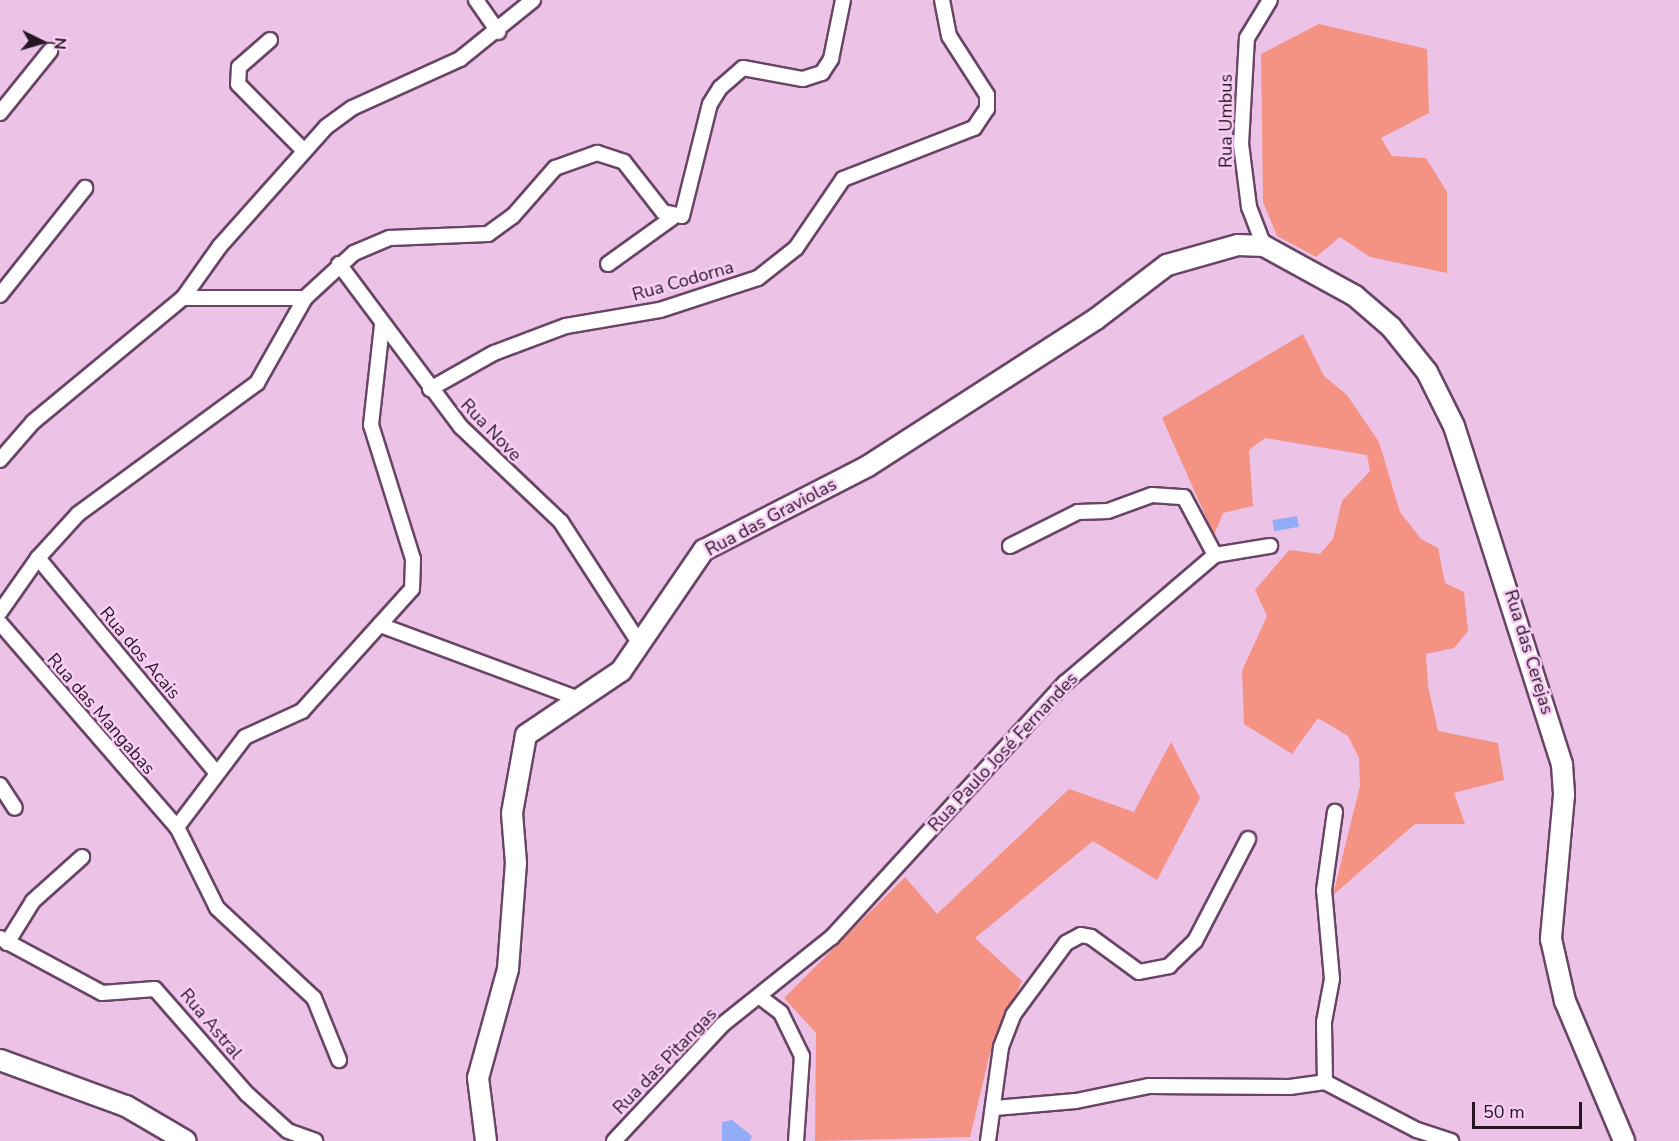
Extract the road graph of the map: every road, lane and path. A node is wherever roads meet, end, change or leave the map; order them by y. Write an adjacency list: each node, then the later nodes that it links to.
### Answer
1 (476, 0): 6 (street)
2 (533, 0): 6 (street)
3 (843, 0): 12 (street)
4 (942, 0): 20 (street, Rua Codorna)
5 (1270, 0): 13 (street, Rua Umbus)
6 (498, 32): 10 (street)
7 (270, 40): 10 (street)
8 (50, 51): 9 (street)
9 (0, 113)
10 (304, 151): 17 (street)
11 (85, 188): 16 (street)
12 (672, 218): 14 (street); 15 (street)
13 (1264, 246): 29 (main road, Rua das Graviolas); 51 (main road, Rua das Cerejas)
14 (339, 264): 18 (street); 19 (street, Rua Nove)
15 (608, 264)
16 (0, 295)
17 (183, 298): 18 (street); 21 (street)
18 (305, 298): 25 (street)
19 (382, 325): 20 (street, Rua Nove); 28 (street)
20 (430, 389): 29 (street, Rua Nove)
21 (0, 460)
22 (1010, 546): 24 (street)
23 (1270, 546): 24 (street)
24 (1215, 555): 39 (street, Rua Paulo José Fernandes)
25 (38, 558): 26 (street); 31 (street, Rua dos Acais)
26 (0, 612)
27 (0, 623): 35 (street, Rua das Mangabas)
28 (380, 626): 30 (street); 31 (street)
29 (640, 644): 30 (main road, Rua das Graviolas)
30 (576, 698): 46 (main road, Rua das Graviolas)
31 (215, 771): 35 (street)
32 (0, 785): 33 (street)
33 (15, 808)
34 (1335, 812): 42 (street)
35 (177, 827): 41 (street, Rua das Mangabas)
36 (1248, 839): 43 (street)
37 (82, 857): 38 (street)
38 (4, 941): 45 (street, Rua Astral)
39 (760, 997): 47 (street, Rua das Pitangas); 48 (street)
40 (0, 1060): 44 (main road)
41 (339, 1060)
42 (1325, 1082): 43 (street); 50 (street)
43 (995, 1108): 49 (street)
44 (186, 1141)
45 (315, 1141)
46 (486, 1141)
47 (614, 1141)
48 (796, 1141)
49 (988, 1141)
50 (1451, 1141)
51 (1624, 1141)

